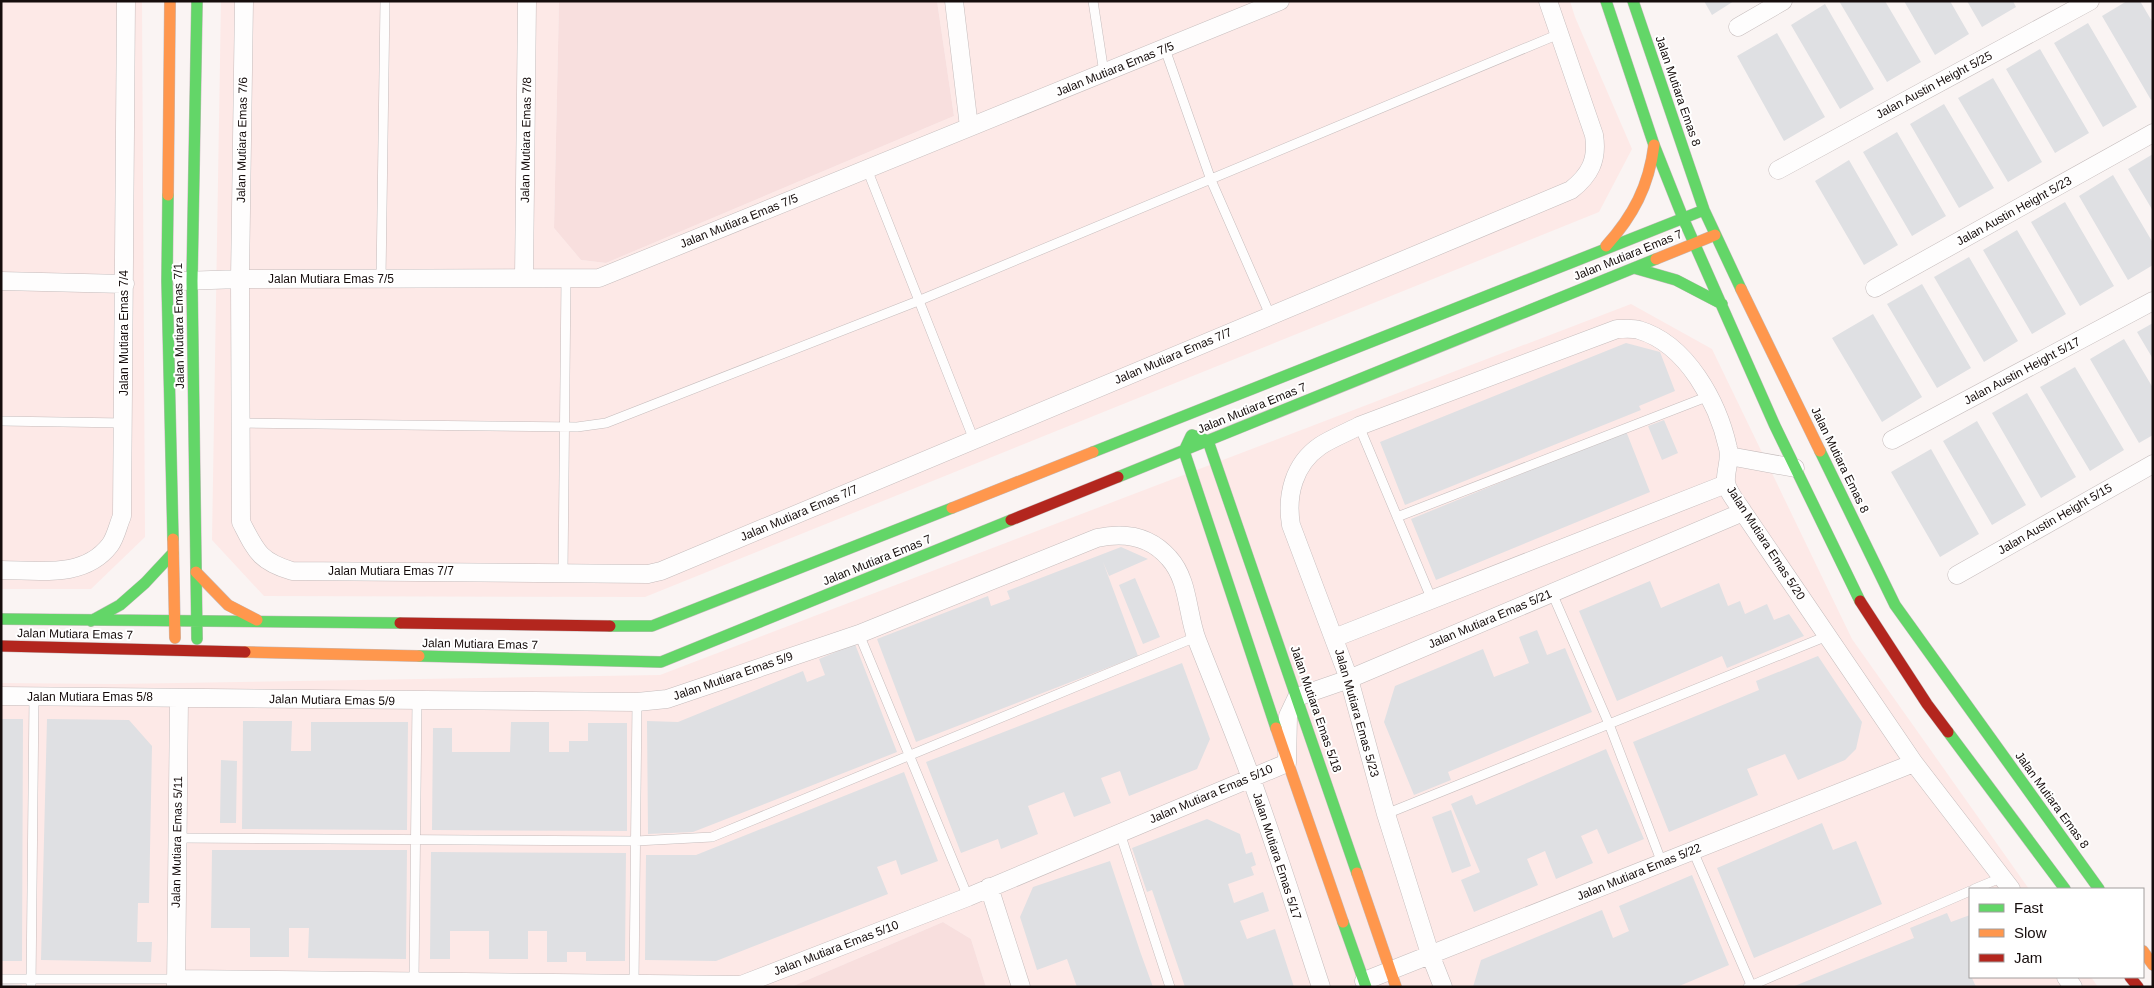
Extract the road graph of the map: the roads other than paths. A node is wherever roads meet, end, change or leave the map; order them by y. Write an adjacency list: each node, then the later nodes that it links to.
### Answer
1 (126, 1): 39 (street, Jalan Mutiara Emas 7/4)
2 (170, 1): 37 (street, Jalan Mutiara Emas 7/1)
3 (197, 1): 38 (street, Jalan Mutiara Emas 7/1)
4 (244, 1): 35 (street, Jalan Mutiara Emas 7/6)
5 (385, 1): 32 (lane)
6 (528, 1): 33 (street, Jalan Mutiara Emas 7/8)
7 (954, 1): 20 (street)
8 (1093, 1): 19 (lane)
9 (1280, 1): 15 (street, Jalan Mutiara Emas 7/5)
10 (1548, 1): 17 (street)
11 (1606, 1): 22 (street)
12 (1633, 1): 26 (street, Jalan Mutiara Emas 8)
13 (1783, 1): 16 (street)
14 (2090, 1): 24 (street, Jalan Austin Height 5/25)
15 (1245, 8): 18 (street, Jalan Mutiara Emas 7/5)
16 (1738, 27)
17 (1559, 34): 25 (lane); 44 (street, Jalan Mutiara Emas 7/7)
18 (1165, 49): 19 (street, Jalan Mutiara Emas 7/5); 25 (lane)
19 (1104, 73): 20 (street, Jalan Mutiara Emas 7/5)
20 (969, 127): 23 (street, Jalan Mutiara Emas 7/5)
21 (2153, 133): 40 (street, Jalan Austin Height 5/23)
22 (1654, 145): 27 (street); 30 (street)
23 (867, 169): 34 (street, Jalan Mutiara Emas 7/5); 41 (lane)
24 (1778, 170)
25 (1211, 180): 41 (lane); 44 (lane)
26 (1704, 210): 27 (street, Jalan Mutiara Emas 7); 28 (street, Jalan Mutiara Emas 8)
27 (1683, 218): 29 (street); 30 (street, Jalan Mutiara Emas 7)
28 (1715, 235): 29 (street, Jalan Mutiara Emas 7); 108 (street, Jalan Mutiara Emas 8)
29 (1695, 243): 31 (street, Jalan Mutiara Emas 7); 43 (street)
30 (1604, 248): 46 (street, Jalan Mutiara Emas 7)
31 (1634, 268): 43 (street); 55 (street, Jalan Mutiara Emas 7)
32 (381, 278): 33 (street, Jalan Mutiara Emas 7/5); 35 (street, Jalan Mutiara Emas 7/5)
33 (524, 278): 34 (street, Jalan Mutiara Emas 7/5)
34 (566, 278): 51 (lane)
35 (240, 279): 38 (street, Jalan Mutiara Emas 7/5); 49 (street, Jalan Mutiara Emas 7/7)
36 (1, 281): 39 (street)
37 (167, 281): 38 (street, Jalan Mutiara Emas 7/5); 65 (street, Jalan Mutiara Emas 7/1)
38 (192, 281): 67 (street, Jalan Mutiara Emas 7/1)
39 (125, 284): 48 (street, Jalan Mutiara Emas 7/4)
40 (1875, 288)
41 (918, 301): 51 (lane); 54 (lane)
42 (2153, 301): 56 (street, Jalan Austin Height 5/17)
43 (1722, 304): 61 (street)
44 (1270, 315): 54 (street, Jalan Mutiara Emas 7/7)
45 (1710, 396): 50 (street, Jalan Mutiara Emas 5/20); 59 (street, Jalan Mutiara Emas 5/20); 64 (lane)
46 (1220, 402): 52 (street, Jalan Mutiara Emas 7); 53 (street)
47 (1, 421): 48 (lane)
48 (124, 423): 66 (street, Jalan Mutiara Emas 7/4)
49 (240, 423): 51 (lane); 68 (street, Jalan Mutiara Emas 7/7)
50 (1359, 426): 57 (street, Jalan Mutiara Emas 5/20); 64 (lane)
51 (564, 427): 68 (lane)
52 (1156, 427): 53 (street); 77 (street, Jalan Mutiara Emas 7)
53 (1192, 435): 55 (street); 58 (street)
54 (974, 440): 68 (street, Jalan Mutiara Emas 7/7)
55 (1208, 440): 58 (street, Jalan Mutiara Emas 7); 88 (street, Jalan Mutiara Emas 5/18)
56 (1892, 440)
57 (1318, 447): 81 (street, Jalan Mutiara Emas 5/23)
58 (1184, 451): 84 (street, Jalan Mutiara Emas 7); 94 (street)
59 (1729, 456): 61 (street); 62 (street, Jalan Mutiara Emas 5/20)
60 (2153, 464): 69 (street, Jalan Austin Height 5/15)
61 (1795, 468): 107 (street)
62 (1726, 484): 63 (street, Jalan Mutiara Emas 5/20); 72 (street)
63 (1743, 512): 71 (street, Jalan Mutiara Emas 5/21); 79 (street, Jalan Mutiara Emas 5/20)
64 (1397, 517): 72 (lane)
65 (173, 553): 74 (street); 75 (street, Jalan Mutiara Emas 7/1)
66 (1, 570)
67 (196, 572): 76 (street, Jalan Mutiara Emas 7/1); 77 (street)
68 (562, 573)
69 (1957, 575)
70 (1183, 584): 78 (street, Jalan Mutiara Emas 5/9); 80 (street, Jalan Mutiara Emas 5/17)
71 (1552, 592): 85 (street, Jalan Mutiara Emas 5/21); 92 (lane)
72 (1432, 600): 81 (street)
73 (1, 619): 74 (street, Jalan Mutiara Emas 7)
74 (91, 621): 75 (street, Jalan Mutiara Emas 7)
75 (175, 621): 76 (street, Jalan Mutiara Emas 7); 83 (street, Jalan Mutiara Emas 7/1)
76 (197, 621): 77 (street, Jalan Mutiara Emas 7); 84 (street, Jalan Mutiara Emas 7/1)
77 (261, 622)
78 (859, 634): 91 (street, Jalan Mutiara Emas 5/9); 93 (lane)
79 (1827, 636): 92 (lane); 95 (street, Jalan Mutiara Emas 5/20)
80 (1196, 637): 93 (lane); 96 (street, Jalan Mutiara Emas 5/17)
81 (1334, 638): 85 (street, Jalan Mutiara Emas 5/23)
82 (1, 646): 83 (street, Jalan Mutiara Emas 7)
83 (176, 650): 84 (street, Jalan Mutiara Emas 7)
84 (198, 651)
85 (1349, 679): 88 (street, Jalan Mutiara Emas 5/21); 97 (street, Jalan Mutiara Emas 5/23)
86 (1, 696): 87 (street, Jalan Mutiara Emas 5/8)
87 (34, 696): 89 (street, Jalan Mutiara Emas 5/8); 117 (lane)
88 (1297, 697): 94 (street); 114 (street, Jalan Mutiara Emas 5/18)
89 (179, 698): 90 (street, Jalan Mutiara Emas 5/9); 99 (street, Jalan Mutiara Emas 5/11)
90 (417, 701): 91 (street, Jalan Mutiara Emas 5/9); 100 (lane)
91 (637, 702): 101 (lane)
92 (1608, 724): 97 (lane); 103 (lane)
93 (909, 754): 101 (lane); 110 (lane)
94 (1287, 763): 96 (street, Jalan Mutiara Emas 5/10); 122 (street)
95 (1914, 763): 102 (street, Jalan Mutiara Emas 5/22); 104 (street, Jalan Mutiara Emas 5/20)
96 (1251, 778): 98 (street, Jalan Mutiara Emas 5/10); 128 (street, Jalan Mutiara Emas 5/17)
97 (1386, 814): 112 (street, Jalan Mutiara Emas 5/23)
98 (1120, 833): 105 (street, Jalan Mutiara Emas 5/10); 127 (lane)
99 (177, 838): 100 (lane); 118 (street, Jalan Mutiara Emas 5/11)
100 (415, 840): 101 (lane); 116 (lane)
101 (636, 841): 121 (lane)
102 (1693, 851): 103 (street, Jalan Mutiara Emas 5/22); 125 (lane)
103 (1662, 863): 112 (street, Jalan Mutiara Emas 5/22)
104 (2007, 883): 106 (lane)
105 (989, 888): 110 (street, Jalan Mutiara Emas 5/10); 126 (street)
106 (1980, 888)
107 (2064, 888)
108 (2098, 888)
109 (1969, 891): 125 (lane)
110 (968, 897): 124 (street, Jalan Mutiara Emas 5/10)
111 (2144, 952): 113 (street)
112 (1430, 954): 114 (street, Jalan Mutiara Emas 5/22); 130 (street, Jalan Mutiara Emas 5/23)
113 (2153, 965)
114 (1390, 970): 122 (street, Jalan Mutiara Emas 5/22); 129 (street, Jalan Mutiara Emas 5/18)
115 (1, 979): 117 (lane)
116 (414, 982): 119 (street, Jalan Mutiara Emas 5/10); 120 (street, Jalan Mutiara Emas 5/10)
117 (31, 983): 118 (lane)
118 (176, 983): 119 (street, Jalan Mutiara Emas 5/10)
119 (316, 984)
120 (463, 984): 123 (street, Jalan Mutiara Emas 5/10)
121 (634, 984): 123 (street, Jalan Mutiara Emas 5/10); 124 (street, Jalan Mutiara Emas 5/10)
122 (1365, 984)
123 (607, 985)
124 (741, 986)
125 (1751, 986)
126 (1021, 987)
127 (1170, 987)
128 (1321, 987)
129 (1396, 987)
130 (1443, 987)

